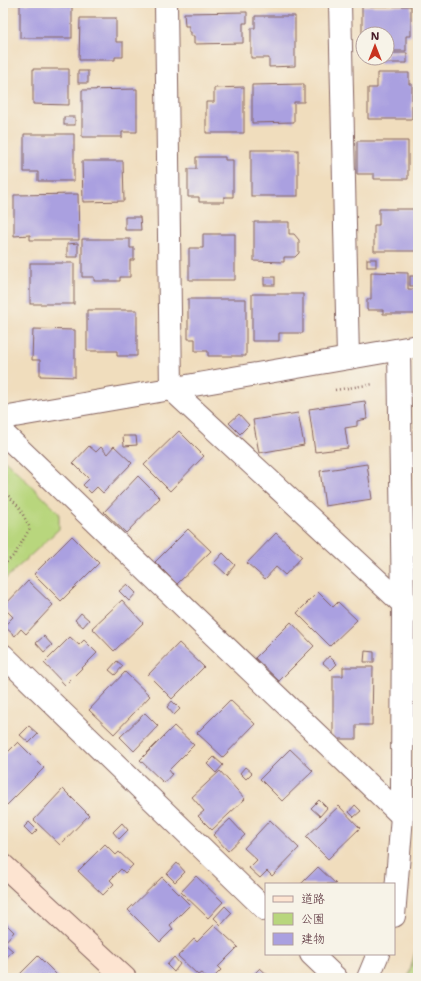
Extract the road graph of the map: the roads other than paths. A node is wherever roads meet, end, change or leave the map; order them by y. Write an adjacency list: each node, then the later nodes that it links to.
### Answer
1 (166, 3): 5 (street)
2 (340, 3): 4 (street)
3 (408, 348): 4 (street); 8 (street)
4 (348, 358): 5 (street)
5 (171, 389): 6 (street); 8 (street)
6 (3, 418)
7 (3, 431): 10 (street)
8 (403, 604): 10 (street)
9 (3, 655): 13 (street)
10 (402, 816): 12 (street)
11 (3, 865): 16 (street)
12 (395, 904)
13 (265, 909)
14 (312, 955): 17 (street)
15 (378, 955): 18 (street)
16 (125, 978)
17 (336, 978)
18 (368, 978)

